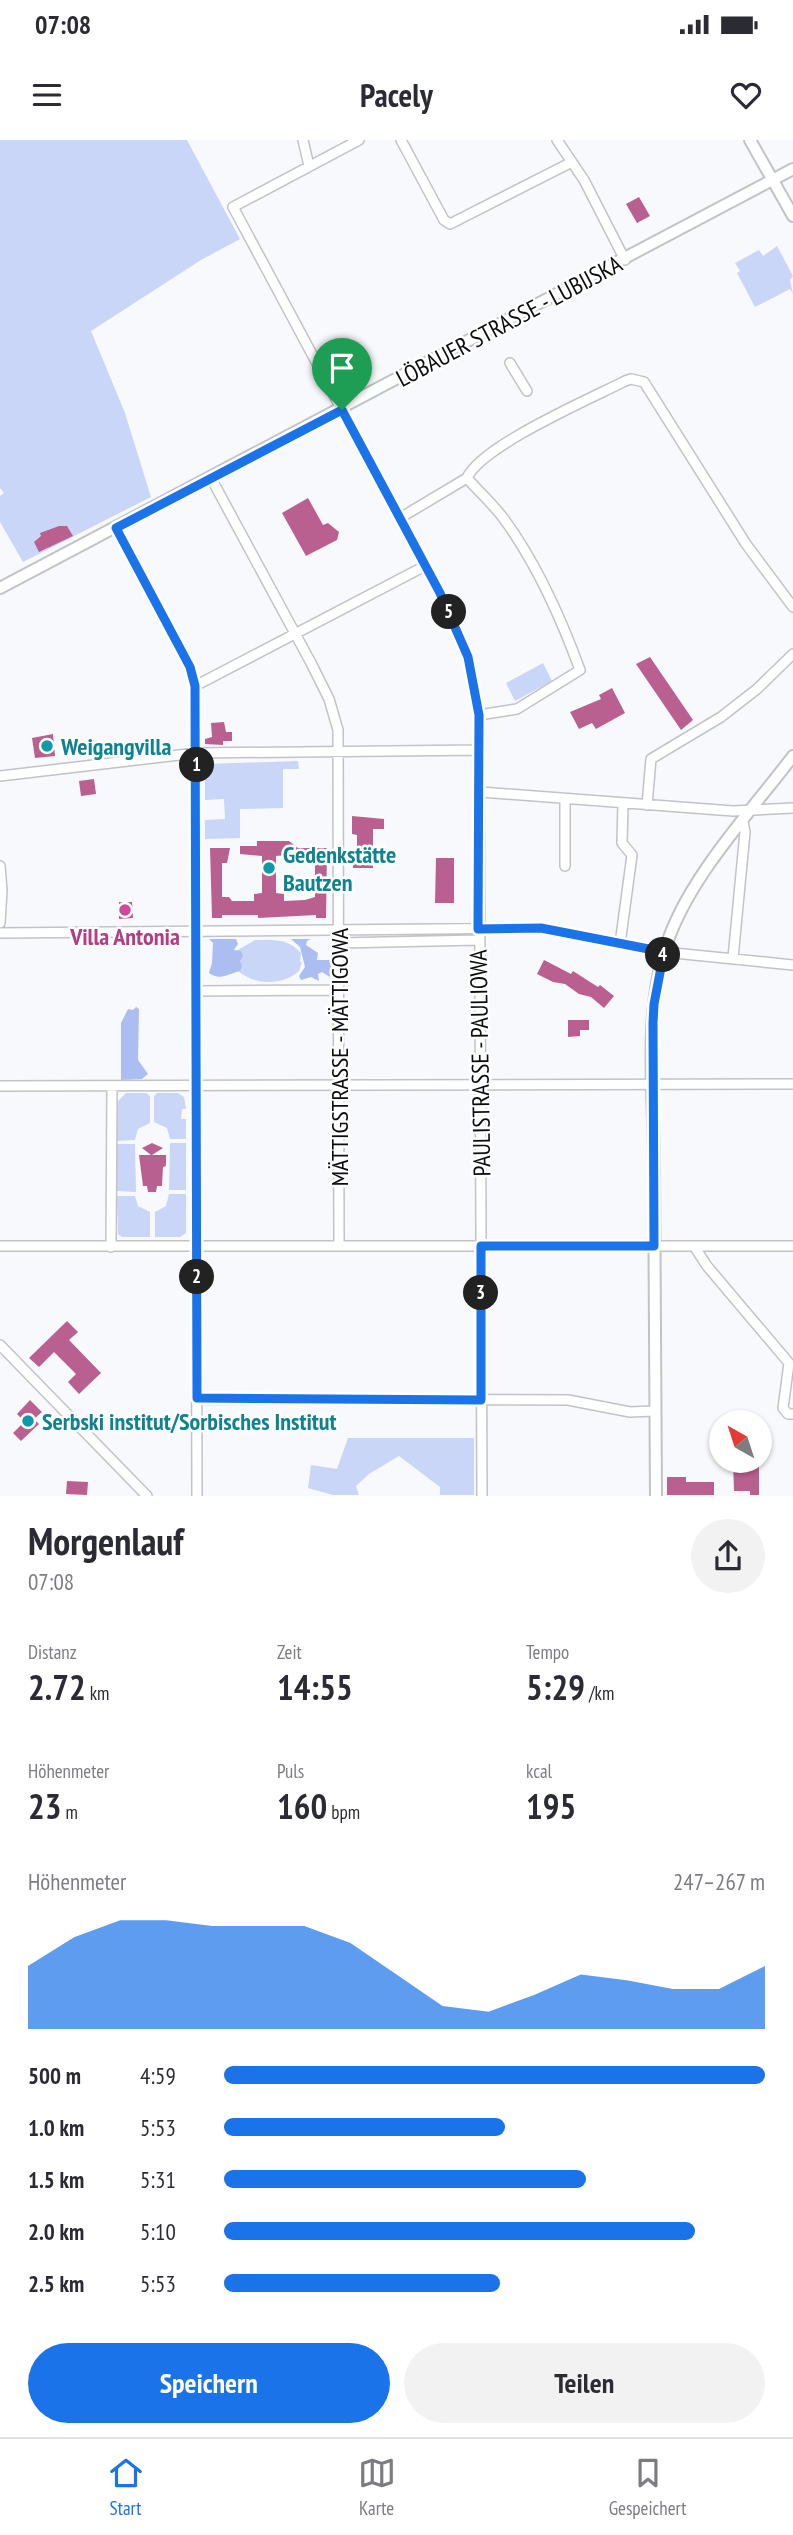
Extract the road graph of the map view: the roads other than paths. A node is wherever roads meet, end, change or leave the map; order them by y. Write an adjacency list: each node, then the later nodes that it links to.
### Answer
1 (303, 140): 7 (street)
2 (359, 140): 7 (street)
3 (401, 140): 6 (street)
4 (557, 140): 6 (street)
5 (750, 140): 9 (main road)
6 (572, 162): 11 (street)
7 (309, 166): 14 (street, PAULISTRASSE - PAULIOWA)
8 (793, 169): 9 (main road, LÖBAUER STRASSE - LUBIJSKA)
9 (773, 181): 10 (main road); 11 (main road, LÖBAUER STRASSE - LUBIJSKA)
10 (793, 216)
11 (625, 260): 14 (main road, LÖBAUER STRASSE - LUBIJSKA)
12 (510, 363): 13 (street)
13 (527, 391)
14 (342, 410): 15 (main road, LÖBAUER STRASSE - LUBIJSKA); 17 (street, PAULISTRASSE - PAULIOWA)
15 (211, 478): 18 (main road, LÖBAUER STRASSE - LUBIJSKA); 22 (street, MÄTTIGSTRASSE - MÄTTIGOWA)
16 (467, 478): 17 (street); 21 (street); 25 (street)
17 (400, 518): 19 (street, PAULISTRASSE - PAULIOWA)
18 (116, 528): 20 (main road, LÖBAUER STRASSE - LUBIJSKA); 24 (street)
19 (425, 566): 22 (street); 25 (street, PAULISTRASSE - PAULIOWA)
20 (0, 588)
21 (793, 607)
22 (295, 634): 24 (street); 27 (street, MÄTTIGSTRASSE - MÄTTIGOWA)
23 (793, 654): 34 (street)
24 (195, 686): 28 (street)
25 (479, 715): 26 (street, PAULISTRASSE - PAULIOWA)
26 (480, 750): 27 (street); 31 (street, PAULISTRASSE - PAULIOWA)
27 (339, 752): 28 (street); 41 (street, MÄTTIGSTRASSE - MÄTTIGOWA)
28 (197, 753): 30 (street); 43 (street)
29 (793, 756): 36 (main road)
30 (0, 776)
31 (481, 792): 32 (street); 42 (street, PAULISTRASSE - PAULIOWA)
32 (565, 799): 33 (street); 39 (street)
33 (623, 804): 34 (street); 47 (street)
34 (648, 805): 36 (street)
35 (793, 808): 36 (street)
36 (753, 809): 37 (main road)
37 (743, 822): 48 (main road); 49 (street)
38 (0, 866): 40 (street)
39 (565, 866)
40 (0, 923)
41 (339, 929): 42 (street); 43 (street); 46 (street, MÄTTIGSTRASSE - MÄTTIGOWA)
42 (478, 929): 45 (street, PAULISTRASSE - PAULIOWA); 47 (street)
43 (197, 932): 44 (street); 51 (street)
44 (0, 933)
45 (478, 940): 46 (street); 54 (street, PAULISTRASSE - PAULIOWA)
46 (340, 943): 52 (street, MÄTTIGSTRASSE - MÄTTIGOWA)
47 (620, 944): 48 (street)
48 (664, 952): 49 (street); 55 (main road)
49 (733, 958): 50 (street)
50 (793, 965)
51 (197, 990): 52 (street); 58 (street)
52 (339, 990): 53 (street, MÄTTIGSTRASSE - MÄTTIGOWA)
53 (339, 1083): 54 (street); 58 (street); 63 (street, MÄTTIGSTRASSE - MÄTTIGOWA)
54 (480, 1084): 55 (street); 64 (street, PAULISTRASSE - PAULIOWA)
55 (652, 1084): 56 (street); 65 (main road)
56 (793, 1084)
57 (0, 1086): 59 (street)
58 (196, 1086): 59 (street); 62 (street)
59 (111, 1087): 67 (street)
60 (793, 1245): 66 (street)
61 (0, 1246): 67 (street)
62 (197, 1246): 63 (street); 67 (street); 70 (street)
63 (339, 1246): 64 (street)
64 (481, 1246): 65 (street); 71 (street, PAULISTRASSE - PAULIOWA)
65 (654, 1246): 66 (street); 72 (main road)
66 (694, 1246): 69 (street)
67 (111, 1247)
68 (0, 1345): 74 (street)
69 (791, 1364): 73 (street)
70 (197, 1398): 71 (street); 75 (street)
71 (481, 1400): 72 (street); 76 (street, PAULISTRASSE - PAULIOWA)
72 (654, 1411): 77 (main road)
73 (793, 1415)
74 (147, 1496)
75 (197, 1496)
76 (482, 1496)
77 (656, 1496)

